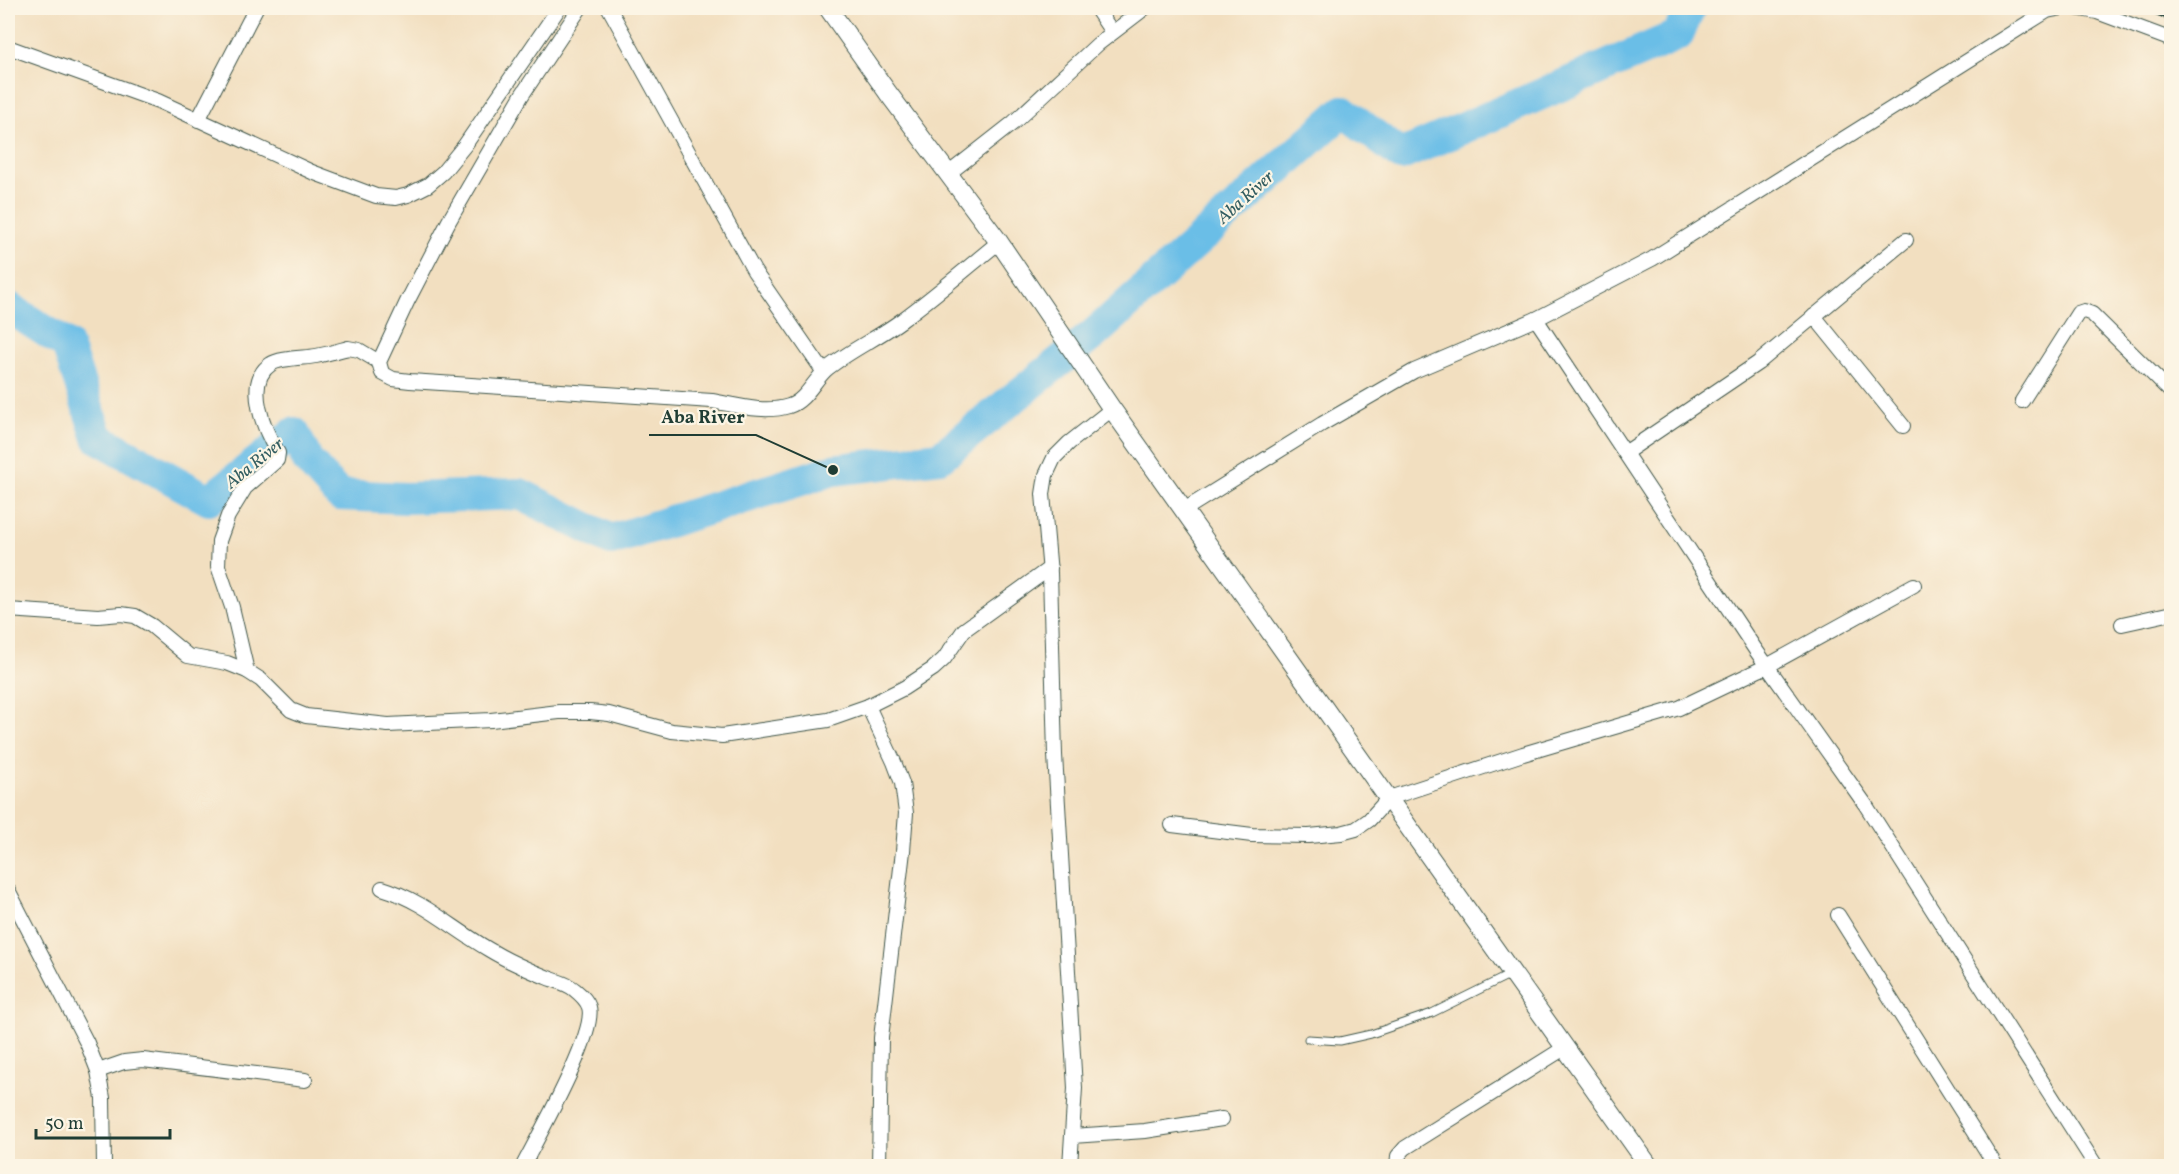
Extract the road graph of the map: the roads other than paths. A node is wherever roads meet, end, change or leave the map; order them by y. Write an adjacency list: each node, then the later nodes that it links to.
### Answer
1 (256, 8): 13 (street)
2 (559, 8): 13 (street)
3 (580, 8): 19 (street)
4 (609, 8): 20 (street)
5 (828, 8): 14 (street)
6 (1095, 8): 10 (street)
7 (1145, 8): 10 (street)
8 (2062, 8): 18 (street)
9 (2075, 8): 11 (street)
10 (1112, 32): 14 (street)
11 (2172, 40)
12 (8, 47): 13 (street)
13 (198, 120)
14 (948, 174): 16 (street)
15 (1906, 240): 17 (street)
16 (999, 242): 20 (street); 23 (street)
17 (1814, 316): 24 (street); 25 (street)
18 (1536, 319): 25 (street); 26 (street)
19 (379, 362): 20 (street); 33 (street)
20 (824, 371)
21 (2172, 393): 22 (street)
22 (2022, 401)
23 (1112, 409): 26 (street); 27 (street)
24 (1903, 426)
25 (1625, 453): 32 (street)
26 (1184, 510): 35 (street)
27 (1050, 568): 34 (street); 46 (street)
28 (1914, 585): 32 (street)
29 (8, 610): 33 (street)
30 (2172, 613): 31 (street)
31 (2122, 624)
32 (1767, 666): 35 (street); 54 (street)
33 (247, 671): 34 (street)
34 (868, 706): 49 (street)
35 (1389, 798): 36 (street); 40 (street)
36 (1172, 825)
37 (382, 888): 48 (street)
38 (8, 890): 43 (street)
39 (1838, 915): 53 (street)
40 (1513, 973): 41 (lane); 42 (street)
41 (1308, 1039)
42 (1566, 1047): 51 (street); 52 (street)
43 (98, 1071): 44 (street); 47 (street)
44 (305, 1080)
45 (1222, 1119): 46 (street)
46 (1072, 1137): 50 (street)
47 (104, 1167)
48 (523, 1167)
49 (879, 1167)
50 (1070, 1167)
51 (1397, 1167)
52 (1649, 1167)
53 (1996, 1167)
54 (2096, 1167)

